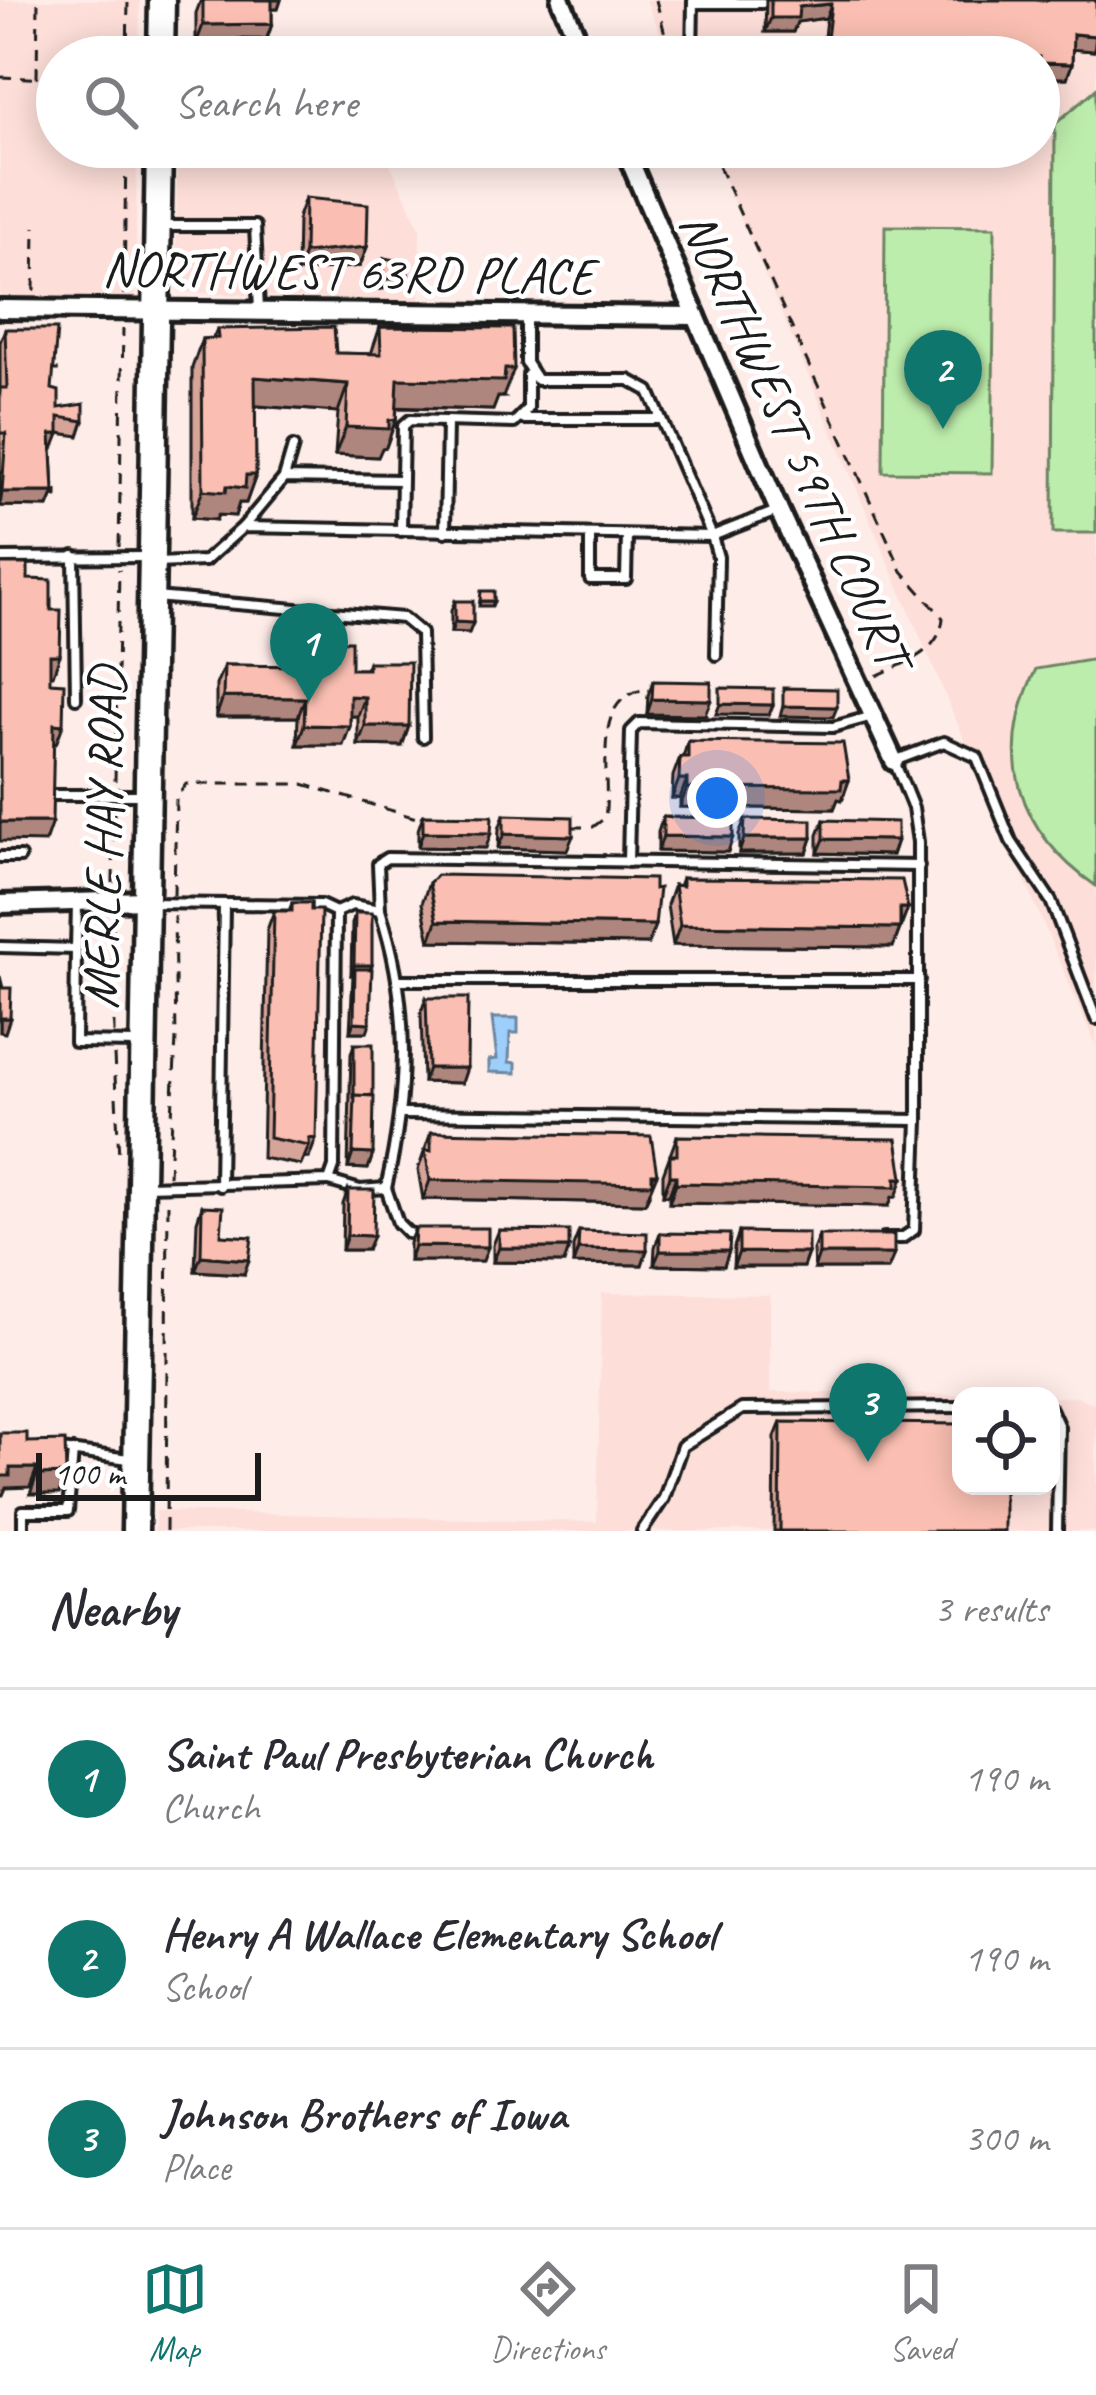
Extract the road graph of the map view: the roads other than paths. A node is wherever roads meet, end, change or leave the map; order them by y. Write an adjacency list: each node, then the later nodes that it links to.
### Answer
1 (161, 0): 5 (main road)
2 (561, 0): 6 (street)
3 (694, 2): 4 (lane); 7 (lane)
4 (762, 4)
5 (160, 36)
6 (576, 36)
7 (693, 36)
8 (159, 168): 10 (main road, MERLE HAY ROAD)
9 (633, 168): 15 (street, NORTHWEST 59TH COURT)
10 (158, 226): 12 (main road, MERLE HAY ROAD); 13 (lane)
11 (0, 309): 12 (street, NORTHWEST 63RD PLACE)
12 (156, 310): 13 (street, NORTHWEST 63RD PLACE); 32 (main road, MERLE HAY ROAD)
13 (259, 312): 14 (street, NORTHWEST 63RD PLACE)
14 (526, 314): 15 (street, NORTHWEST 63RD PLACE); 16 (lane)
15 (695, 316): 23 (street, NORTHWEST 59TH COURT)
16 (528, 374): 17 (lane); 18 (lane)
17 (660, 418): 18 (lane); 29 (lane)
18 (524, 419): 19 (lane)
19 (447, 422): 22 (lane); 26 (lane)
20 (293, 447): 21 (lane)
21 (284, 478): 22 (lane); 24 (lane)
22 (400, 480): 25 (lane)
23 (778, 511): 29 (lane); 36 (street, NORTHWEST 59TH COURT)
24 (243, 527): 25 (lane); 32 (lane)
25 (400, 531): 26 (lane)
26 (445, 532): 27 (lane)
27 (590, 535): 28 (lane); 28 (lane)
28 (627, 536): 29 (lane)
29 (712, 536): 34 (lane)
30 (74, 556): 31 (lane); 32 (lane); 35 (lane)
31 (0, 558)
32 (152, 560): 33 (main road, MERLE HAY ROAD)
33 (151, 596): 37 (lane); 40 (main road, MERLE HAY ROAD)
34 (716, 655)
35 (76, 698)
36 (873, 716): 38 (street, NORTHWEST 59TH COURT); 43 (lane)
37 (423, 737)
38 (894, 761): 44 (lane); 55 (lane)
39 (50, 795): 40 (lane)
40 (148, 795): 46 (main road, MERLE HAY ROAD)
41 (0, 857): 42 (lane)
42 (20, 857)
43 (628, 862): 44 (lane); 49 (lane)
44 (919, 866): 54 (lane)
45 (77, 902): 46 (street); 47 (street); 52 (lane)
46 (146, 902): 48 (lane); 56 (main road, MERLE HAY ROAD)
47 (0, 904)
48 (224, 904): 50 (lane); 61 (lane)
49 (380, 910): 50 (lane); 53 (lane)
50 (336, 912): 59 (lane)
51 (0, 947): 52 (lane)
52 (76, 949): 56 (lane)
53 (397, 980): 54 (lane); 57 (lane)
54 (919, 980): 58 (lane)
55 (1096, 1019)
56 (144, 1043): 60 (main road, MERLE HAY ROAD)
57 (404, 1114): 58 (lane); 62 (lane)
58 (918, 1120): 64 (lane)
59 (329, 1181): 61 (lane); 62 (lane)
60 (141, 1186): 61 (lane); 68 (main road, MERLE HAY ROAD)
61 (220, 1186)
62 (386, 1188): 63 (lane)
63 (428, 1235)
64 (878, 1238)
65 (952, 1407): 72 (lane)
66 (55, 1450): 67 (lane)
67 (73, 1451): 68 (lane); 70 (lane)
68 (136, 1460): 71 (main road, MERLE HAY ROAD)
69 (1058, 1495): 73 (lane)
70 (23, 1531)
71 (135, 1531)
72 (642, 1531)
73 (1058, 1531)

